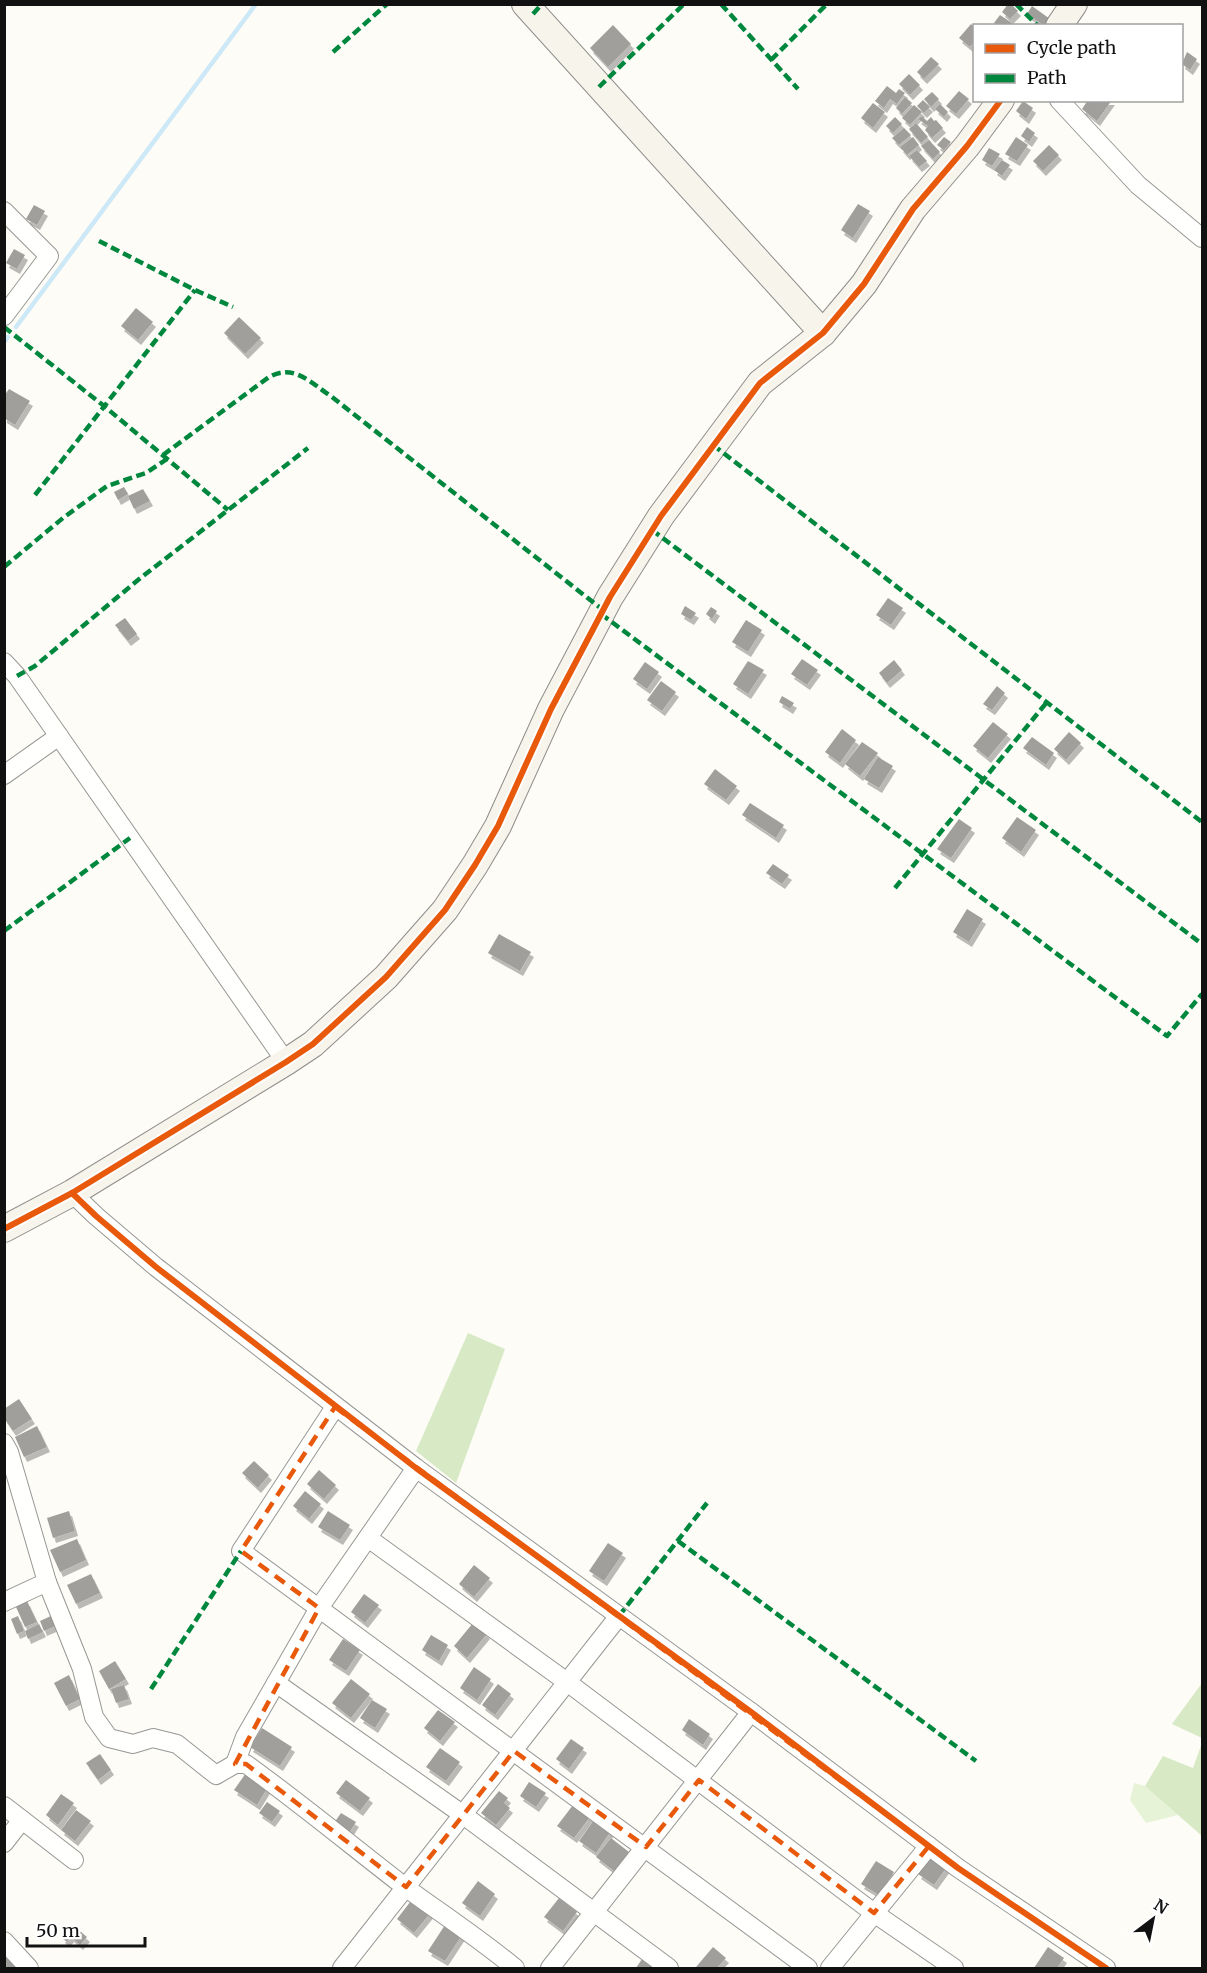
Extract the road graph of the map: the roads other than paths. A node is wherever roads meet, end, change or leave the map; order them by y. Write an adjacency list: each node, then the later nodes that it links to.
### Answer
1 (525, 4): 9 (street)
2 (1074, 4): 3 (street)
3 (1060, 24)
4 (1000, 102): 9 (street)
5 (1061, 102): 7 (street)
6 (4, 211): 8 (street)
7 (1203, 238)
8 (4, 316)
9 (823, 333): 13 (street)
10 (4, 662): 11 (street)
11 (59, 736): 12 (street); 13 (street)
12 (4, 775)
13 (286, 1062): 14 (street)
14 (72, 1193): 15 (street); 16 (street)
15 (4, 1229)
16 (335, 1407): 18 (street); 23 (street)
17 (4, 1443): 19 (street)
18 (416, 1468): 20 (street); 24 (street)
19 (12, 1490): 21 (street)
20 (368, 1538): 23 (street); 25 (street)
21 (47, 1582): 22 (street); 29 (street)
22 (4, 1602)
23 (319, 1608): 26 (street); 28 (street)
24 (619, 1616): 25 (street); 27 (street)
25 (567, 1682): 28 (street); 30 (street)
26 (276, 1683): 29 (street); 32 (street)
27 (751, 1712): 30 (street); 35 (street)
28 (514, 1751): 32 (street); 36 (street)
29 (235, 1764): 38 (street)
30 (699, 1780): 36 (street); 40 (street)
31 (4, 1806): 33 (street)
32 (462, 1814): 38 (street); 39 (street)
33 (22, 1820): 34 (street); 37 (street)
34 (4, 1843)
35 (929, 1846): 40 (street); 50 (street)
36 (646, 1848): 39 (street); 47 (street)
37 (74, 1860)
38 (406, 1887): 43 (street); 44 (street)
39 (595, 1911): 45 (street); 46 (street)
40 (874, 1913): 48 (street); 49 (street)
41 (4, 1941): 42 (street)
42 (28, 1968)
43 (342, 1968)
44 (515, 1968)
45 (550, 1968)
46 (669, 1968)
47 (808, 1968)
48 (830, 1968)
49 (954, 1968)
50 (1106, 1968)

